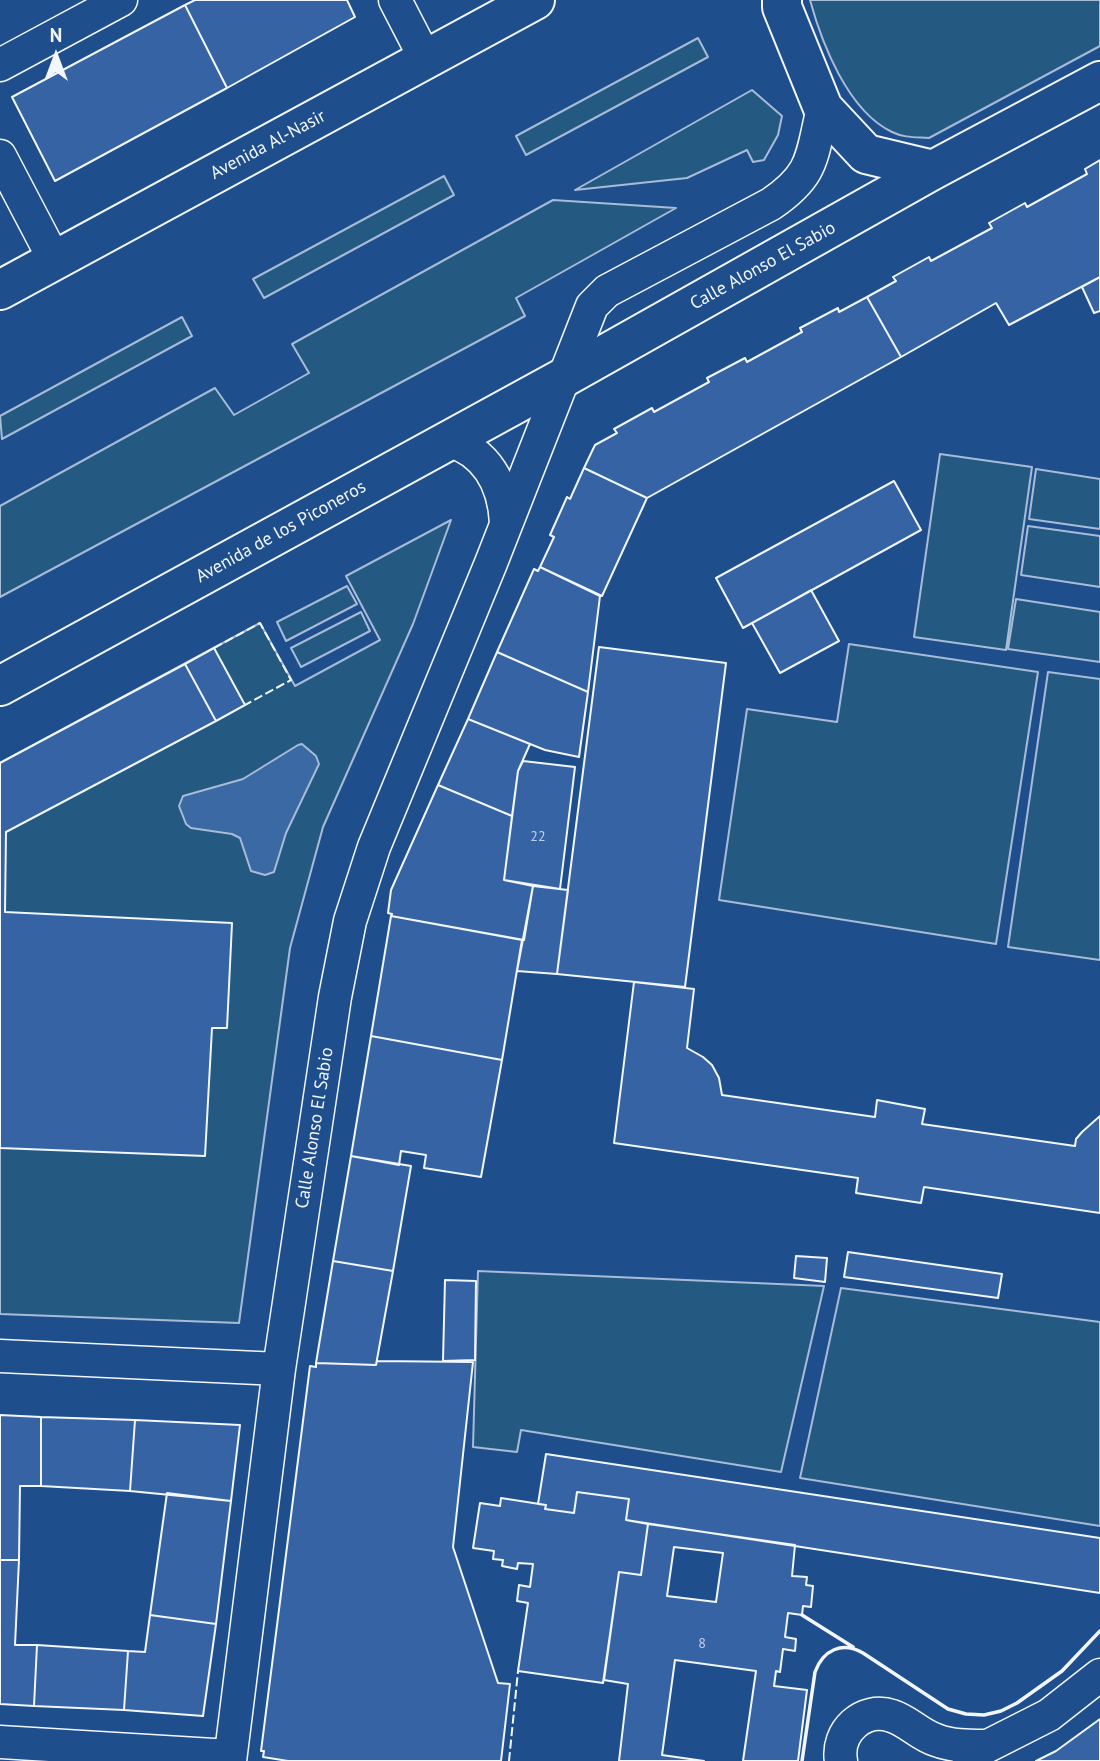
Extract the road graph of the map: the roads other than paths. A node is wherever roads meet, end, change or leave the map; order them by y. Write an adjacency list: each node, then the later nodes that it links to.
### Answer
1 (121, 0): 6 (street)
2 (395, 0): 5 (street)
3 (535, 0): 5 (main road, Avenida Al-Nasir)
4 (782, 0): 8 (main road)
5 (426, 60): 11 (main road, Avenida Al-Nasir)
6 (0, 65)
7 (1100, 81): 10 (main road, Calle Alonso El Sabio)
8 (822, 108): 10 (main road); 13 (street)
9 (0, 156): 11 (street)
10 (933, 170): 13 (main road, Calle Alonso El Sabio)
11 (55, 261): 12 (main road, Avenida Al-Nasir)
12 (0, 290)
13 (563, 378): 14 (main road, Avenida de los Piconeros); 15 (street, Calle Alonso El Sabio)
14 (448, 440): 15 (street); 16 (main road, Avenida de los Piconeros)
15 (506, 523): 18 (street, Calle Alonso El Sabio)
16 (0, 686)
17 (0, 1356): 18 (street)
18 (279, 1369): 22 (street, Calle Alonso El Sabio)
19 (1100, 1675): 21 (street)
20 (0, 1742): 22 (street)
21 (972, 1754): 23 (street)
22 (230, 1758)
23 (841, 1761)

